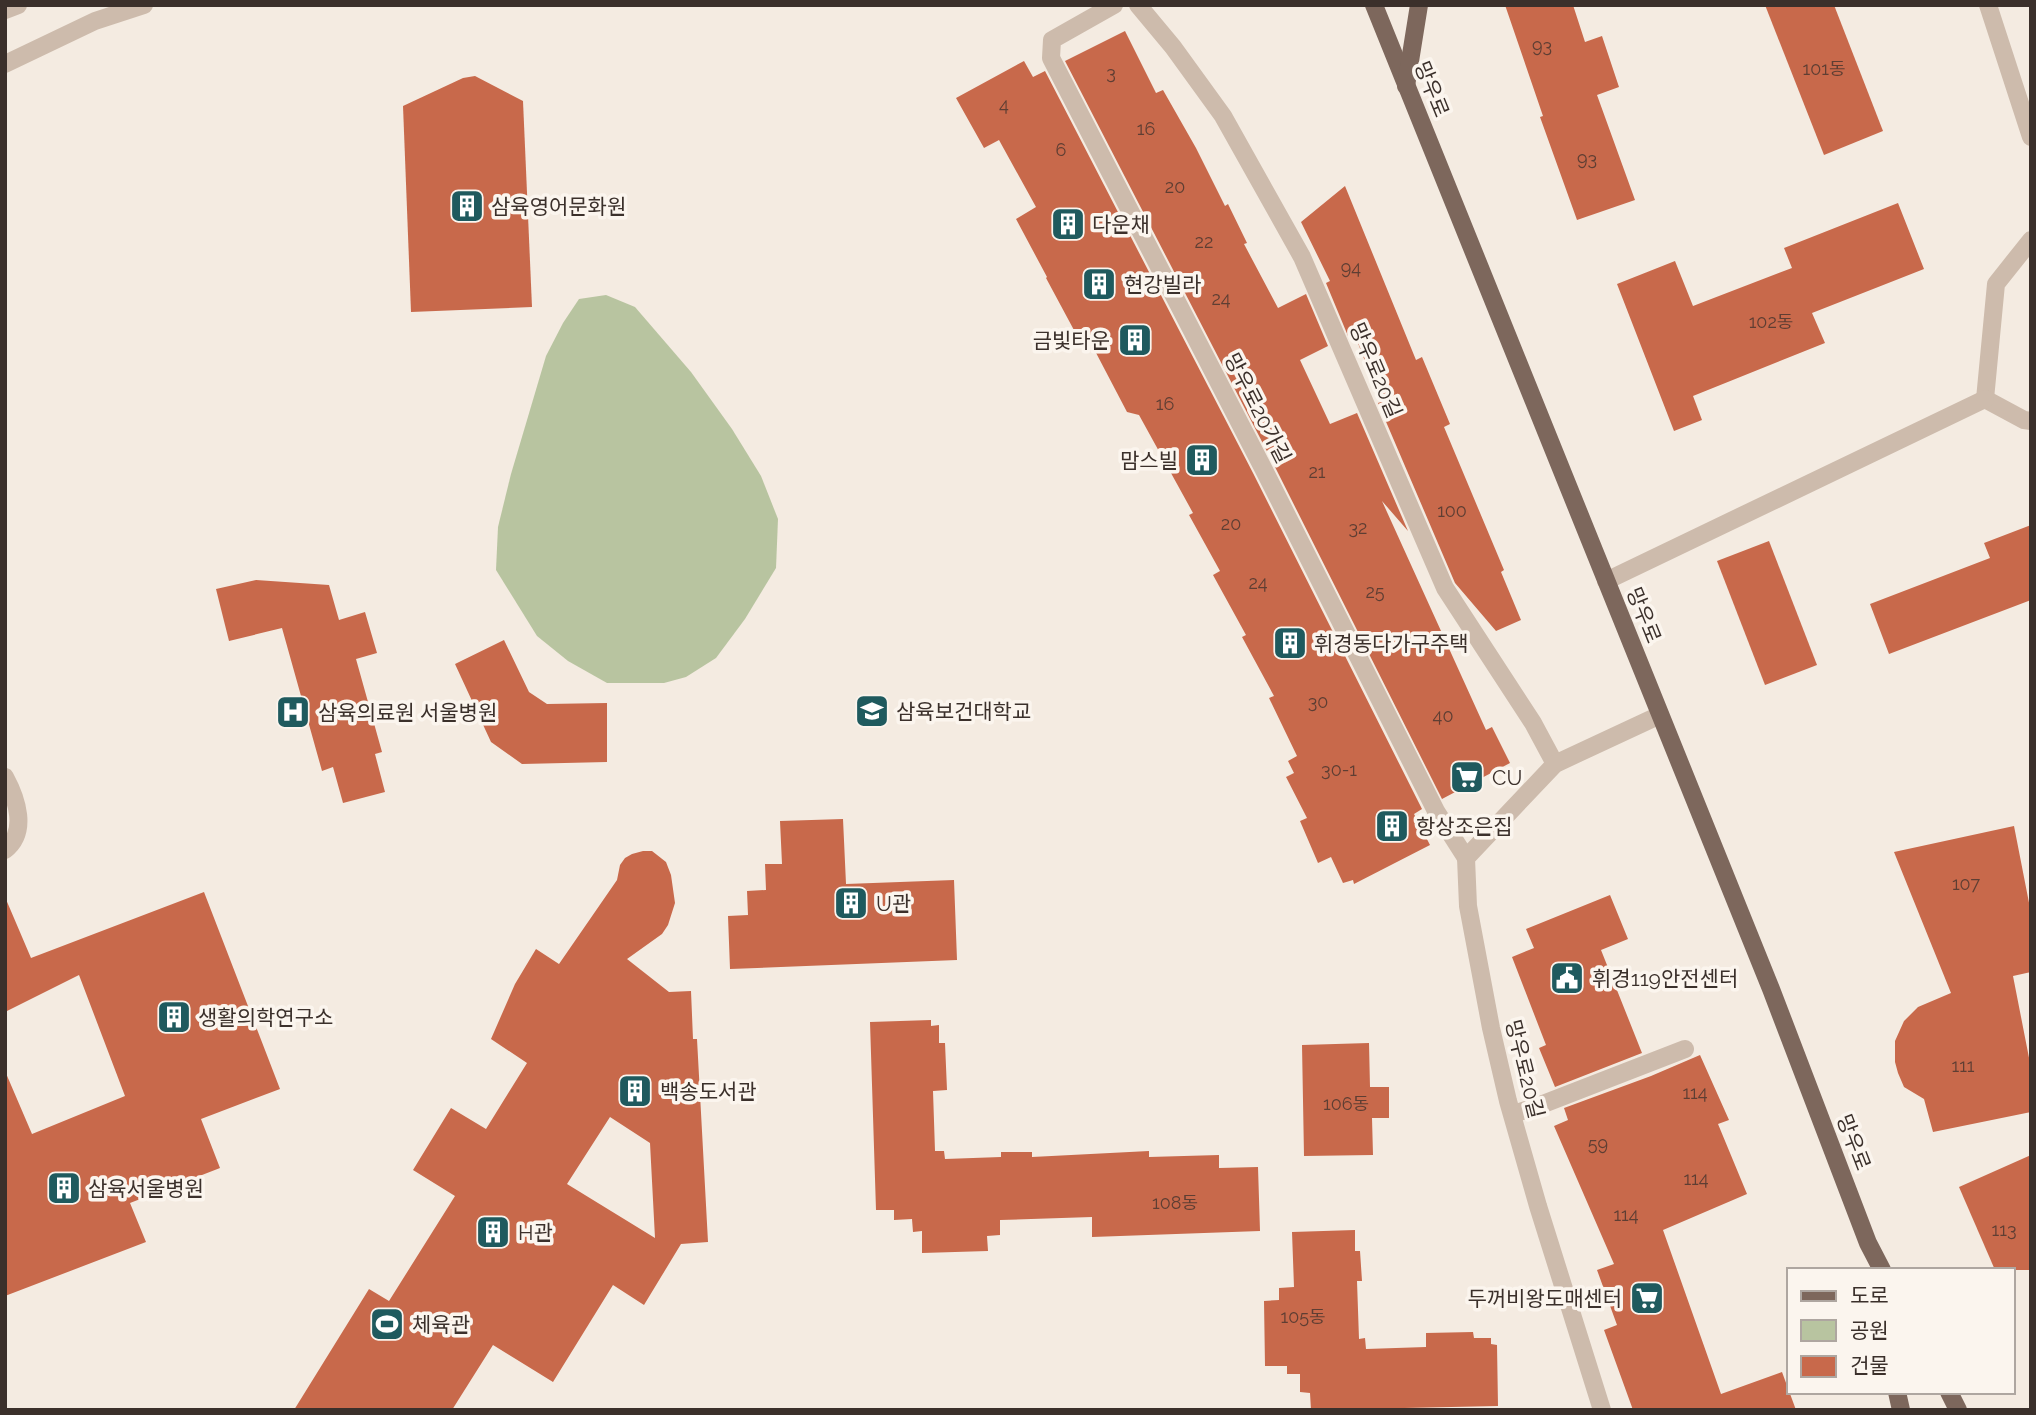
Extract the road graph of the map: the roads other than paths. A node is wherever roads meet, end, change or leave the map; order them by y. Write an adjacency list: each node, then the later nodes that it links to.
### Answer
1 (18, 5): 8 (street)
2 (144, 5): 9 (street)
3 (1114, 5): 20 (street, 망우로20가길)
4 (1138, 5): 17 (street, 망우로20길)
5 (1374, 5): 10 (main road, 망우로)
6 (1419, 5): 10 (main road)
7 (1988, 5): 11 (street)
8 (5, 10)
9 (5, 64)
10 (1406, 86): 15 (main road, 망우로)
11 (2031, 137)
12 (2031, 240): 13 (street)
13 (1985, 399): 14 (street); 15 (street)
14 (2031, 421)
15 (1606, 581): 16 (main road, 망우로)
16 (1660, 715): 17 (street); 23 (main road, 망우로)
17 (1555, 764): 20 (street)
18 (5, 777): 19 (street)
19 (5, 850)
20 (1466, 858): 22 (street, 망우로20길)
21 (1685, 1049): 22 (street)
22 (1513, 1114): 27 (street, 망우로20길)
23 (1868, 1243): 24 (main road, 망우로); 25 (main road, 망우로)
24 (1873, 1268)
25 (1881, 1268)
26 (1950, 1394): 28 (main road)
27 (1602, 1410)
28 (1958, 1410)

